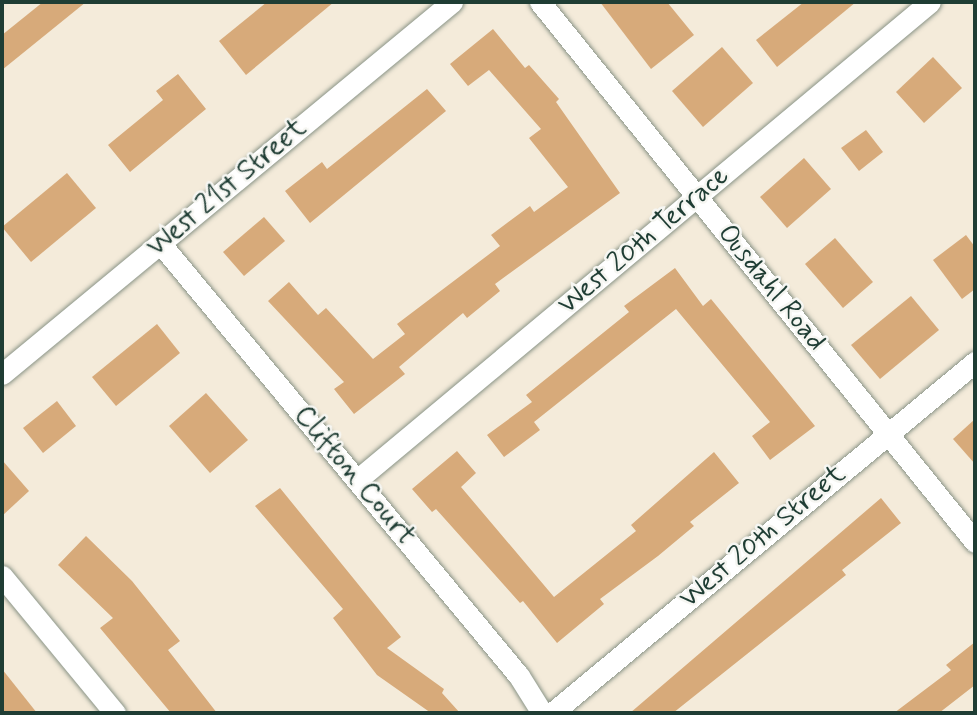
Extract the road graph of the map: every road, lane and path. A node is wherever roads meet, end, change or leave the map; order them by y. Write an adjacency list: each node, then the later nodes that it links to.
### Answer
1 (452, 2): 5 (street, West 21st Street)
2 (540, 2): 4 (street, Ousdahl Road)
3 (930, 2): 4 (street, West 20th Terrace)
4 (697, 197): 8 (street, Ousdahl Road); 9 (street, West 20th Terrace)
5 (160, 243): 7 (street, West 21st Street); 9 (street, Clifton Court)
6 (975, 362): 8 (street, West 20th Street)
7 (2, 374)
8 (888, 434): 10 (street, Ousdahl Road); 14 (street, West 20th Street)
9 (357, 480): 13 (street, Clifton Court)
10 (975, 542)
11 (2, 576): 12 (street)
12 (115, 713)
13 (542, 713)
14 (552, 713)

